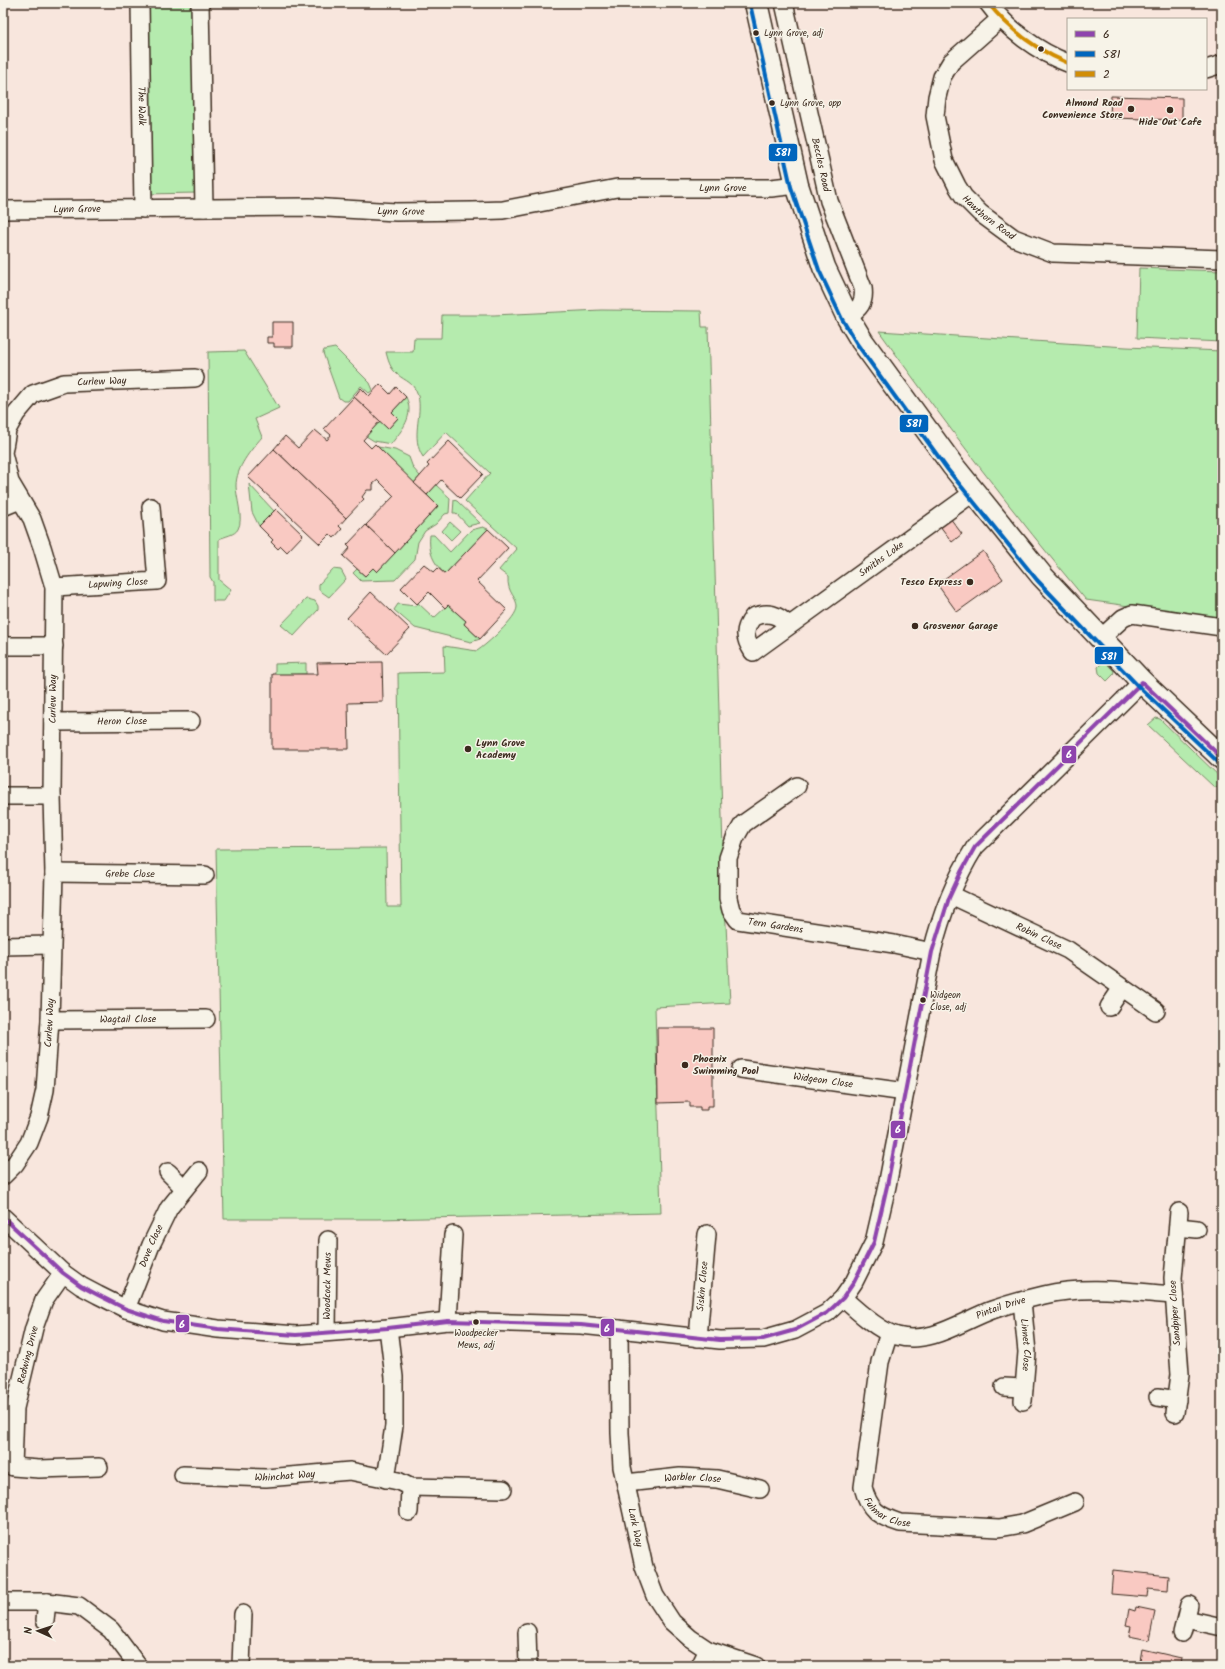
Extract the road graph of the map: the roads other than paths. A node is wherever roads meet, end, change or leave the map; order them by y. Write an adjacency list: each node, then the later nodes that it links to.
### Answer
1 (140, 3): 12 (street, The Walk)
2 (200, 3): 11 (street)
3 (756, 3): 10 (highway)
4 (784, 3): 15 (street, Beccles Road)
5 (988, 3): 6 (street)
6 (1001, 18): 7 (street); 14 (street, Hawthorn Road)
7 (1067, 62)
8 (1222, 64): 9 (street)
9 (1207, 69)
10 (797, 184): 11 (street, Lynn Grove); 15 (highway)
11 (204, 208): 12 (street, Lynn Grove)
12 (143, 209): 13 (street, Lynn Grove)
13 (3, 210)
14 (1222, 258)
15 (847, 316): 17 (highway)
16 (195, 378): 18 (street, Curlew Way)
17 (974, 492): 22 (street, Smiths Loke); 24 (highway)
18 (20, 500): 19 (street); 21 (street, Curlew Way)
19 (3, 507)
20 (151, 507): 21 (street, Lapwing Close)
21 (54, 588): 26 (street, Curlew Way)
22 (789, 626)
23 (1222, 627): 24 (street)
24 (1101, 638): 27 (highway)
25 (3, 646): 26 (street)
26 (54, 646): 28 (street, Curlew Way)
27 (1142, 682): 30 (highway); 36 (street)
28 (53, 722): 29 (street, Heron Close); 33 (street, Curlew Way)
29 (192, 722)
30 (1222, 758)
31 (797, 786): 39 (street, Tern Gardens)
32 (3, 796): 33 (street)
33 (52, 796): 34 (street, Curlew Way)
34 (54, 873): 35 (street, Grebe Close); 37 (street, Curlew Way)
35 (205, 875)
36 (951, 895): 39 (street); 40 (street, Robin Close)
37 (52, 945): 38 (street); 44 (street, Curlew Way)
38 (3, 946)
39 (932, 952): 46 (street)
40 (1122, 988): 41 (street); 42 (street, Robin Close)
41 (1109, 1007)
42 (1156, 1011)
43 (206, 1018): 44 (street, Wagtail Close)
44 (50, 1020): 49 (street, Curlew Way)
45 (741, 1069): 46 (street, Widgeon Close)
46 (905, 1092): 58 (street)
47 (199, 1171): 50 (street, Dove Close)
48 (168, 1172): 50 (street)
49 (3, 1176)
50 (184, 1188): 60 (street, Dove Close)
51 (3, 1217): 56 (street)
52 (1197, 1229): 57 (street, Sandpiper Close)
53 (707, 1234): 66 (street, Siskin Close)
54 (453, 1235): 61 (street)
55 (328, 1240): 64 (street, Woodcock Mews)
56 (63, 1273): 60 (street); 69 (street, Redwing Drive)
57 (1174, 1295): 59 (street, Pintail Drive); 68 (street, Sandpiper Close)
58 (843, 1298): 65 (street, Pintail Drive); 66 (street)
59 (1022, 1301): 65 (street, Pintail Drive); 67 (street, Linnet Close)
60 (126, 1309): 64 (street)
61 (448, 1321): 62 (street); 63 (street)
62 (388, 1328): 64 (street); 73 (street)
63 (619, 1329): 66 (street); 74 (street, Lark Way)
64 (327, 1332)
65 (888, 1333): 78 (street, Fulmar Close)
66 (698, 1338)
67 (1004, 1387)
68 (1158, 1397)
69 (9, 1407): 71 (street, Redwing Drive)
70 (100, 1467): 71 (street, Redwing Drive)
71 (8, 1468)
72 (183, 1475): 73 (street, Whinchat Way)
73 (386, 1479): 75 (street, Whinchat Way)
74 (626, 1483): 77 (street, Warbler Close); 87 (street, Lark Way)
75 (410, 1487): 76 (street, Whinchat Way); 79 (street)
76 (504, 1489)
77 (760, 1489)
78 (1075, 1502)
79 (409, 1512)
80 (3, 1602): 81 (street)
81 (47, 1602): 84 (street); 88 (street)
82 (243, 1614): 89 (street)
83 (1186, 1619): 85 (street)
84 (45, 1620)
85 (1222, 1627)
86 (527, 1632): 90 (street)
87 (708, 1650): 91 (street); 92 (street, Lark Way)
88 (138, 1666)
89 (241, 1666)
90 (528, 1666)
91 (700, 1666)
92 (756, 1666)

